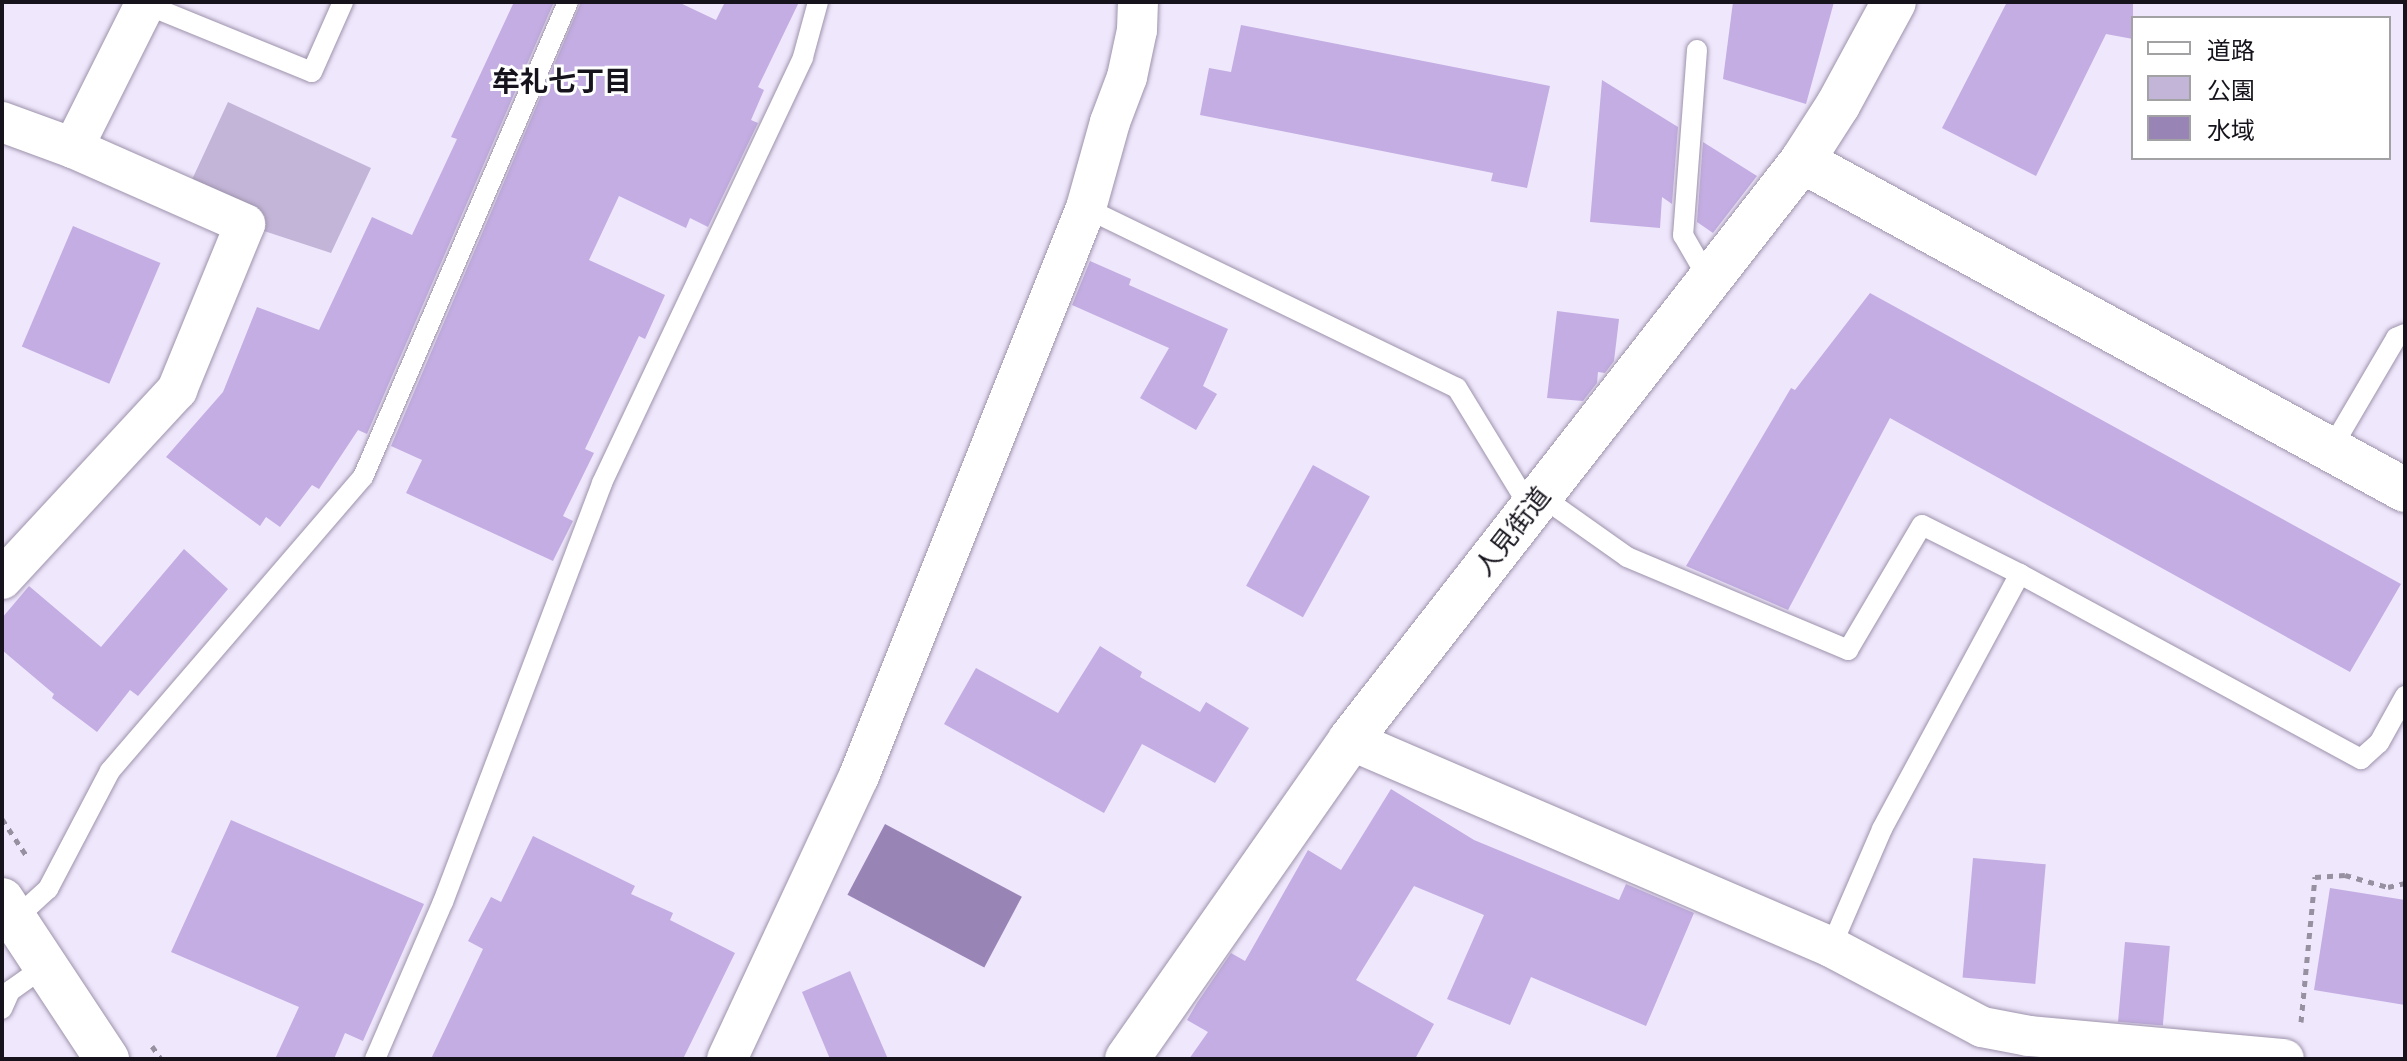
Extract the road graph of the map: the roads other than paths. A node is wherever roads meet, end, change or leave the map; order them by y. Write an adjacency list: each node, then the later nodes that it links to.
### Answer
1 (343, 2): 6 (lane)
2 (568, 2): 21 (lane)
3 (818, 2): 28 (lane)
4 (1138, 2): 11 (street)
5 (1894, 2): 10 (main road, 人見街道)
6 (146, 3): 9 (street)
7 (1697, 50): 12 (lane)
8 (2, 122): 9 (street)
9 (73, 148): 18 (street)
10 (1802, 161): 12 (main road, 人見街道); 14 (main road)
11 (1086, 208): 16 (lane); 29 (street)
12 (1709, 280): 16 (main road, 人見街道)
13 (2405, 334): 14 (lane)
14 (2331, 449): 15 (main road)
15 (2405, 490)
16 (1536, 502): 17 (lane); 20 (main road, 人見街道)
17 (2020, 574): 19 (lane); 22 (lane)
18 (2, 579)
19 (2405, 696)
20 (1350, 740): 22 (street); 30 (main road, 人見街道)
21 (8, 910): 23 (main road)
22 (1831, 947): 26 (street)
23 (45, 966): 24 (lane); 27 (main road)
24 (2, 1009)
25 (2292, 1044): 26 (street)
26 (2009, 1046)
27 (107, 1059)
28 (375, 1059)
29 (727, 1059)
30 (1127, 1059)

